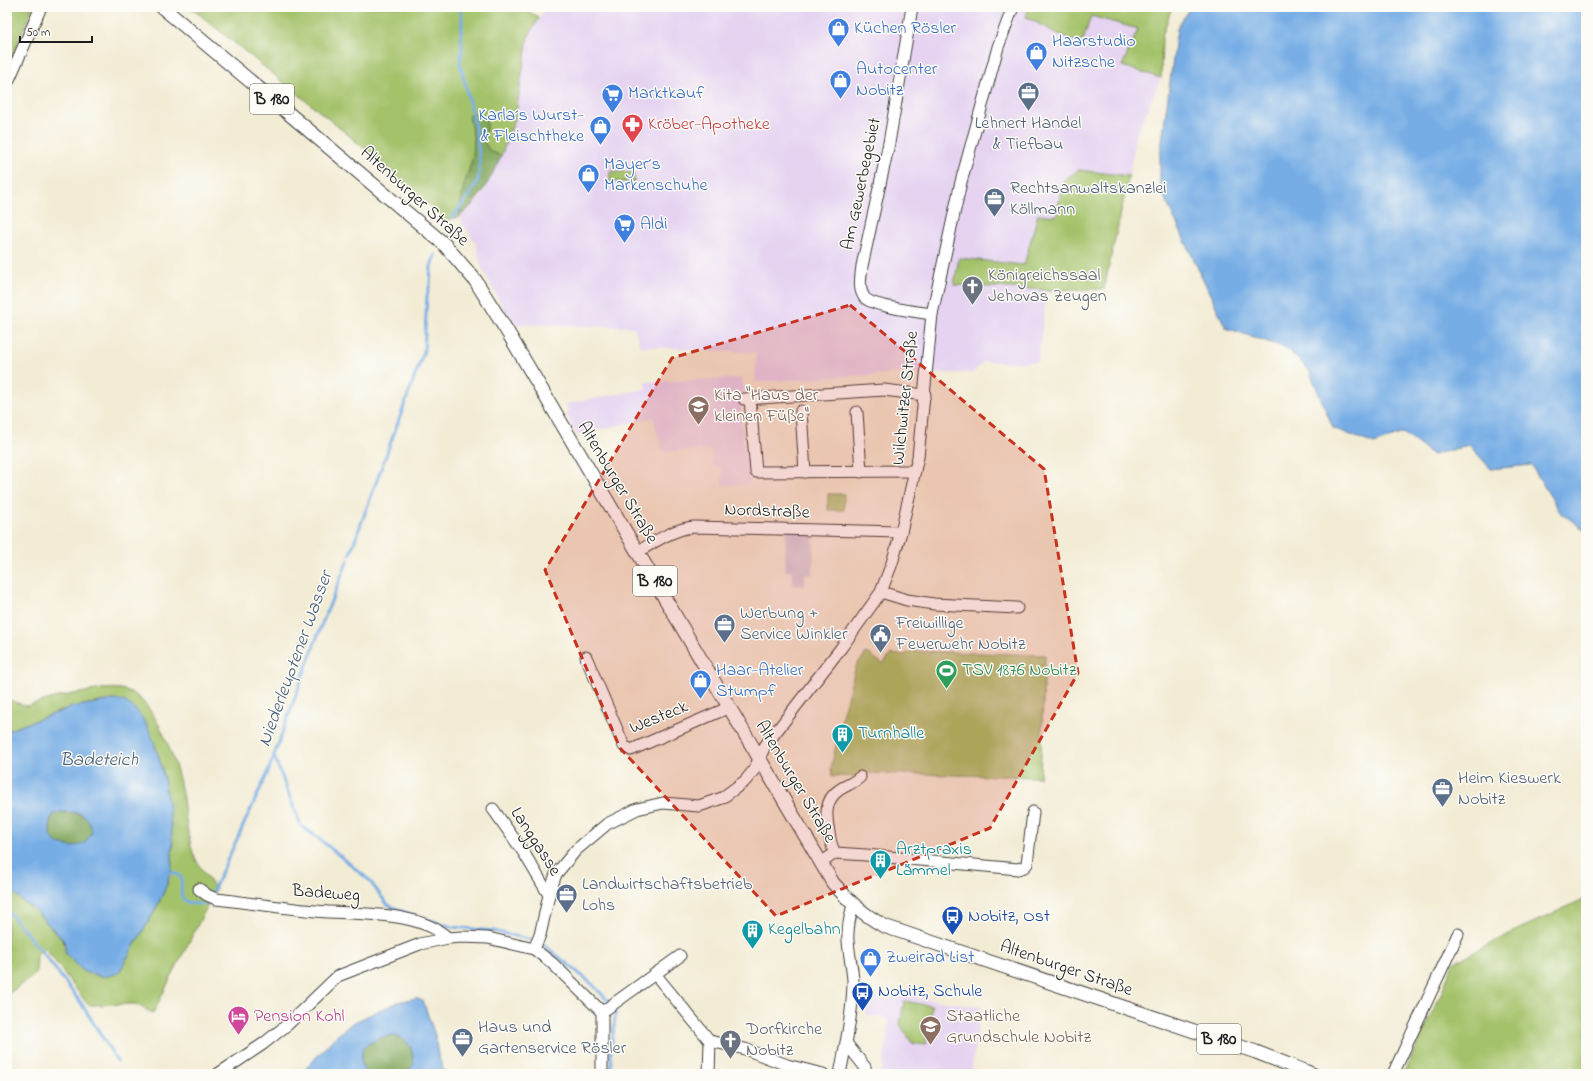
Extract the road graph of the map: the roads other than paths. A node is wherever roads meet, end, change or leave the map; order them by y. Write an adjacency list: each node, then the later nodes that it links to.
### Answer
1 (41, 7): 5 (street)
2 (162, 7): 14 (main road, Altenburger Straße / B 180)
3 (912, 7): 6 (street, Am Gewerbegebiet)
4 (1013, 7): 6 (street, Wilchwitzer Straße)
5 (7, 84)
6 (932, 314): 7 (street, Wilchwitzer Straße)
7 (925, 395): 10 (street, Wilchwitzer Straße); 11 (street)
8 (801, 412): 11 (street)
9 (857, 412): 12 (street)
10 (915, 471): 12 (street); 13 (street, Wilchwitzer Straße)
11 (805, 472): 12 (street)
12 (861, 472)
13 (901, 532): 14 (street, Nordstraße); 15 (street, Wilchwitzer Straße)
14 (637, 552): 18 (main road, Altenburger Straße / B 180)
15 (881, 592): 16 (street); 19 (street, Wilchwitzer Straße)
16 (1017, 608)
17 (586, 657): 18 (street, Westeck)
18 (730, 707): 19 (main road, Altenburger Straße / B 180)
19 (758, 757): 24 (main road, Altenburger Straße / B 180); 26 (street, Langgasse)
20 (860, 777): 23 (street)
21 (493, 809): 26 (street, Langgasse)
22 (1032, 812): 23 (street)
23 (835, 853): 24 (street)
24 (821, 863): 27 (main road, Altenburger Straße / B 180)
25 (199, 889): 29 (street, Badeweg)
26 (549, 895): 30 (street, Langgasse)
27 (853, 905): 35 (street); 42 (main road, Altenburger Straße / B 180)
28 (1458, 934): 43 (street)
29 (448, 938): 30 (street); 36 (street)
30 (536, 944): 33 (street)
31 (680, 956): 32 (street)
32 (655, 974): 33 (street); 34 (street)
33 (609, 1007): 37 (street)
34 (710, 1041): 38 (street); 39 (street)
35 (846, 1043): 40 (street); 41 (street)
36 (218, 1074)
37 (602, 1074)
38 (709, 1074)
39 (822, 1074)
40 (840, 1074)
41 (866, 1074)
42 (1312, 1074)
43 (1393, 1074)

